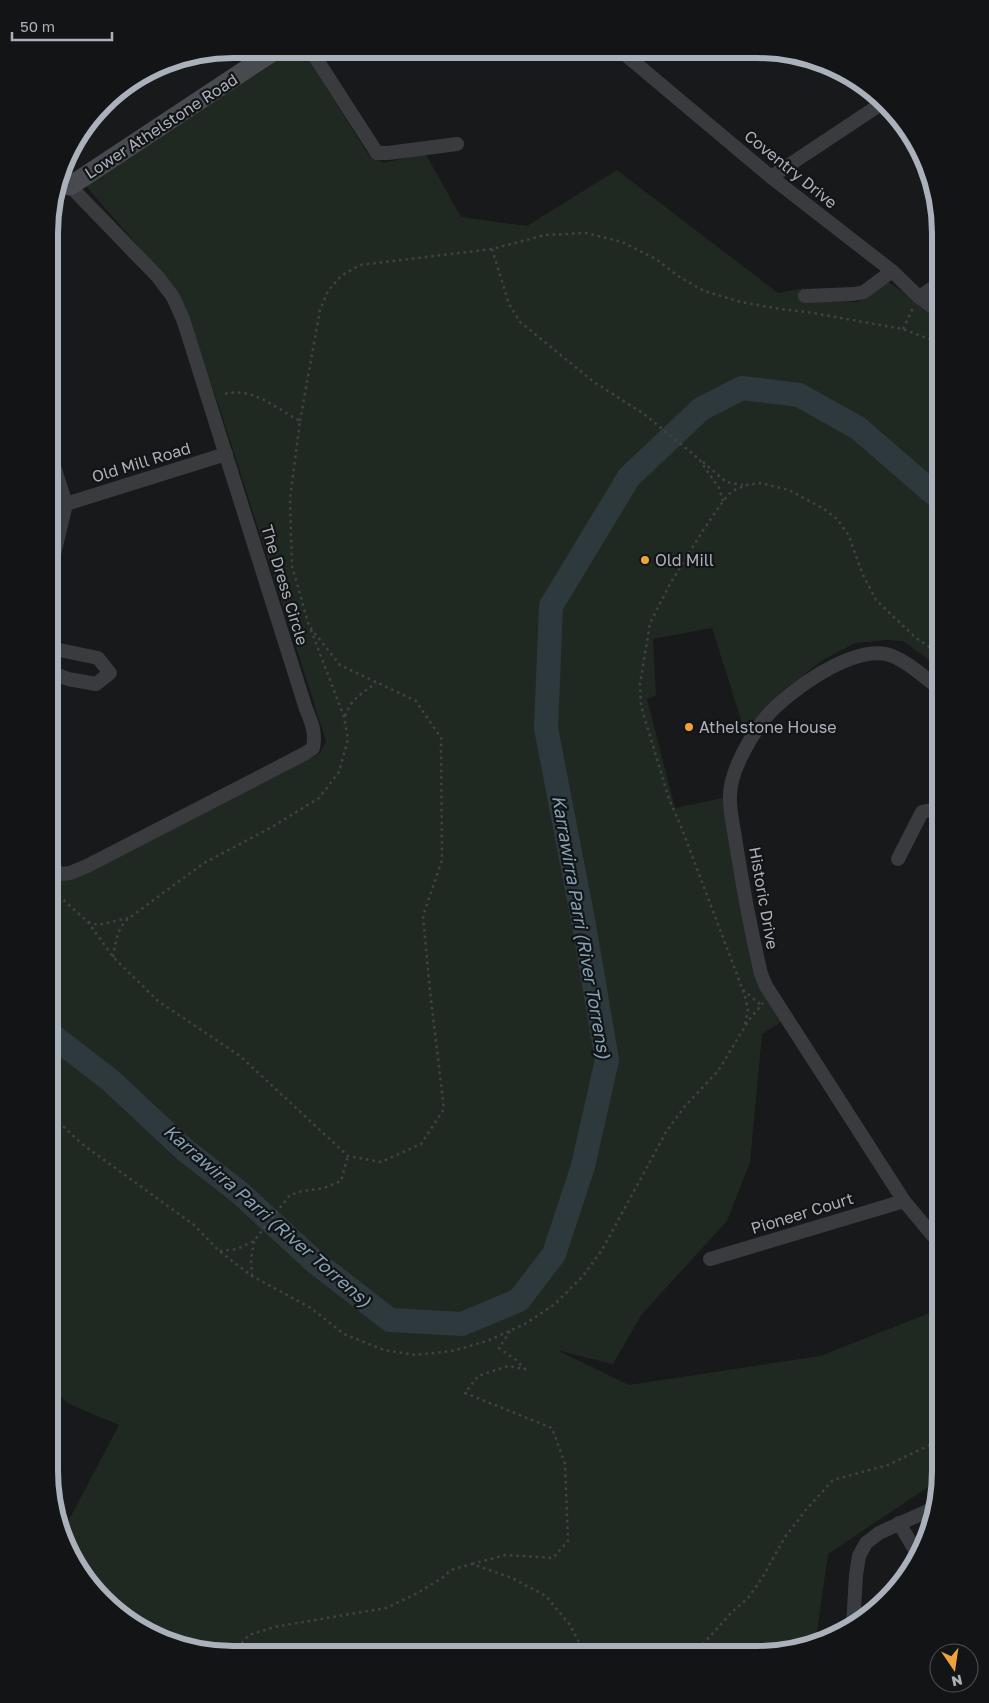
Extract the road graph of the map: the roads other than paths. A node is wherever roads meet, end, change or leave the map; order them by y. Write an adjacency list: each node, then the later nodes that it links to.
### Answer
1 (263, 58): 7 (street, Lower Athelstone Road)
2 (316, 58): 5 (street)
3 (631, 58): 6 (street, Coventry Drive)
4 (877, 106): 6 (street)
5 (457, 144)
6 (771, 177): 8 (street, Coventry Drive)
7 (65, 181): 13 (street, The Dress Circle)
8 (892, 271): 10 (street); 11 (street, Coventry Drive)
9 (932, 288): 11 (street)
10 (805, 296)
11 (919, 297): 12 (street, Coventry Drive)
12 (932, 306)
13 (226, 454): 15 (street, Old Mill Road); 22 (street, The Dress Circle)
14 (58, 479): 15 (street)
15 (66, 504): 16 (street)
16 (58, 538)
17 (58, 650): 18 (street)
18 (58, 675)
19 (932, 683): 23 (street, Historic Drive)
20 (932, 810): 21 (street)
21 (898, 859)
22 (58, 872)
23 (904, 1201): 24 (street, Historic Drive); 25 (street, Pioneer Court)
24 (931, 1233)
25 (710, 1259)
26 (926, 1511): 27 (street)
27 (899, 1523): 28 (street); 29 (street)
28 (914, 1547)
29 (854, 1616)

